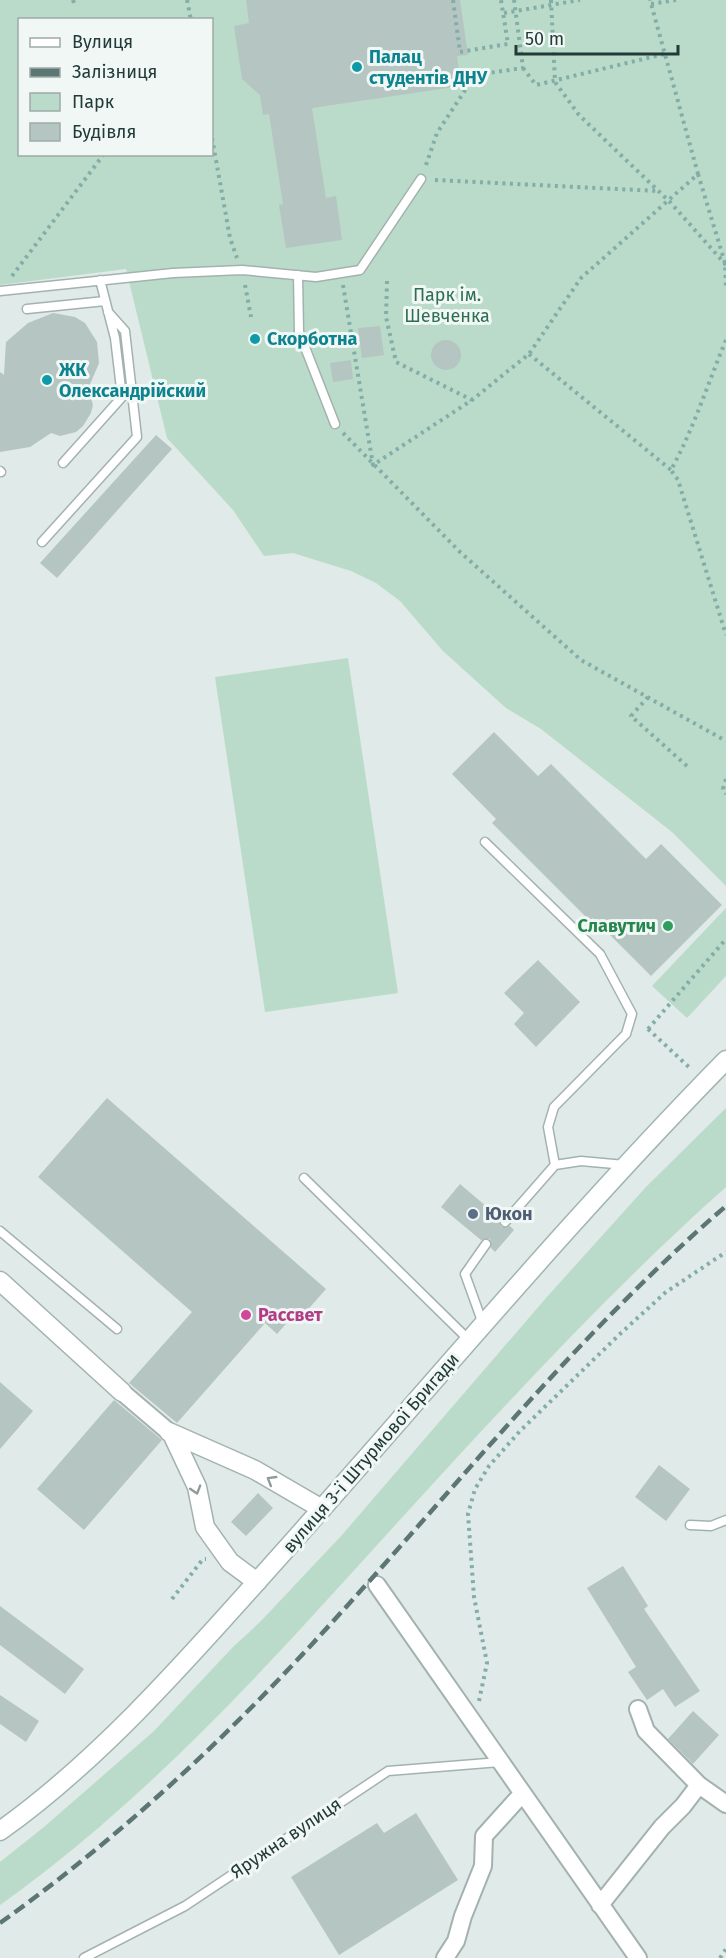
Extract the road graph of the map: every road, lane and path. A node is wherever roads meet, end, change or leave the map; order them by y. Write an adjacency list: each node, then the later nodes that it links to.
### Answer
1 (73, 0): 10 (path)
2 (188, 0): 14 (path)
3 (453, 0): 13 (path)
4 (501, 0): 13 (path)
5 (514, 0): 12 (path)
6 (551, 0): 11 (path)
7 (580, 0): 11 (path)
8 (676, 0): 9 (path)
9 (651, 2): 15 (path)
10 (75, 6)
11 (552, 6): 12 (path); 17 (path)
12 (515, 12): 13 (path); 16 (path)
13 (503, 13)
14 (191, 18)
15 (664, 54): 17 (path); 20 (path)
16 (523, 68): 17 (path); 21 (path)
17 (555, 81): 22 (path)
18 (213, 144): 25 (path)
19 (102, 156): 31 (path)
20 (698, 174): 23 (path); 24 (path)
21 (421, 179): 22 (path); 26 (lane)
22 (658, 191): 23 (path)
23 (670, 202): 24 (path); 37 (path)
24 (725, 264): 30 (path)
25 (242, 270): 27 (lane); 28 (lane); 35 (path)
26 (341, 273): 27 (lane); 41 (path)
27 (298, 275): 39 (lane)
28 (100, 280): 31 (lane); 32 (lane)
29 (387, 281): 38 (path)
30 (726, 287)
31 (0, 291)
32 (105, 301): 33 (lane); 34 (lane)
33 (27, 309)
34 (108, 312): 40 (lane); 43 (lane)
35 (251, 317)
36 (726, 340): 42 (path)
37 (529, 354): 38 (path); 42 (path)
38 (472, 400): 41 (path)
39 (335, 424): 41 (path)
40 (63, 463)
41 (373, 465): 45 (path)
42 (671, 470): 44 (path)
43 (42, 542)
44 (726, 635)
45 (648, 697): 46 (path); 47 (path)
46 (726, 741)
47 (687, 766)
48 (726, 779): 49 (path)
49 (726, 794)
50 (485, 842): 54 (lane)
51 (726, 939): 53 (path)
52 (726, 1060): 53 (main road, вулиця 3-ї Штурмової Бригади)
53 (705, 1082): 55 (main road, вулиця 3-ї Штурмової Бригади)
54 (555, 1164): 55 (lane); 57 (lane)
55 (625, 1165): 62 (main road, вулиця 3-ї Штурмової Бригади)
56 (304, 1178): 64 (lane)
57 (505, 1222)
58 (0, 1231): 63 (lane)
59 (486, 1244): 62 (lane)
60 (726, 1252): 75 (path)
61 (0, 1281): 65 (main road)
62 (483, 1325): 64 (main road, вулиця 3-ї Штурмової Бригади)
63 (117, 1329)
64 (470, 1341): 67 (main road, вулиця 3-ї Штурмової Бригади)
65 (122, 1392): 66 (street)
66 (171, 1434): 67 (main road, one-way to 66); 71 (main road, one-way to 71)
67 (322, 1509): 71 (main road, вулиця 3-ї Штурмової Бригади)
68 (726, 1520): 69 (lane)
69 (690, 1525)
70 (203, 1559): 73 (path)
71 (257, 1582): 80 (main road, вулиця 3-ї Штурмової Бригади)
72 (377, 1586): 75 (street)
73 (172, 1599)
74 (638, 1709): 77 (street)
75 (473, 1722): 76 (street)
76 (500, 1762): 78 (street); 83 (lane, Яружна вулиця)
77 (699, 1785): 79 (street); 81 (street)
78 (522, 1794): 81 (street); 84 (street)
79 (726, 1804)
80 (0, 1831)
81 (600, 1905): 85 (street)
82 (726, 1950): 86 (path)
83 (84, 1958)
84 (445, 1958)
85 (638, 1958)
86 (720, 1958)

